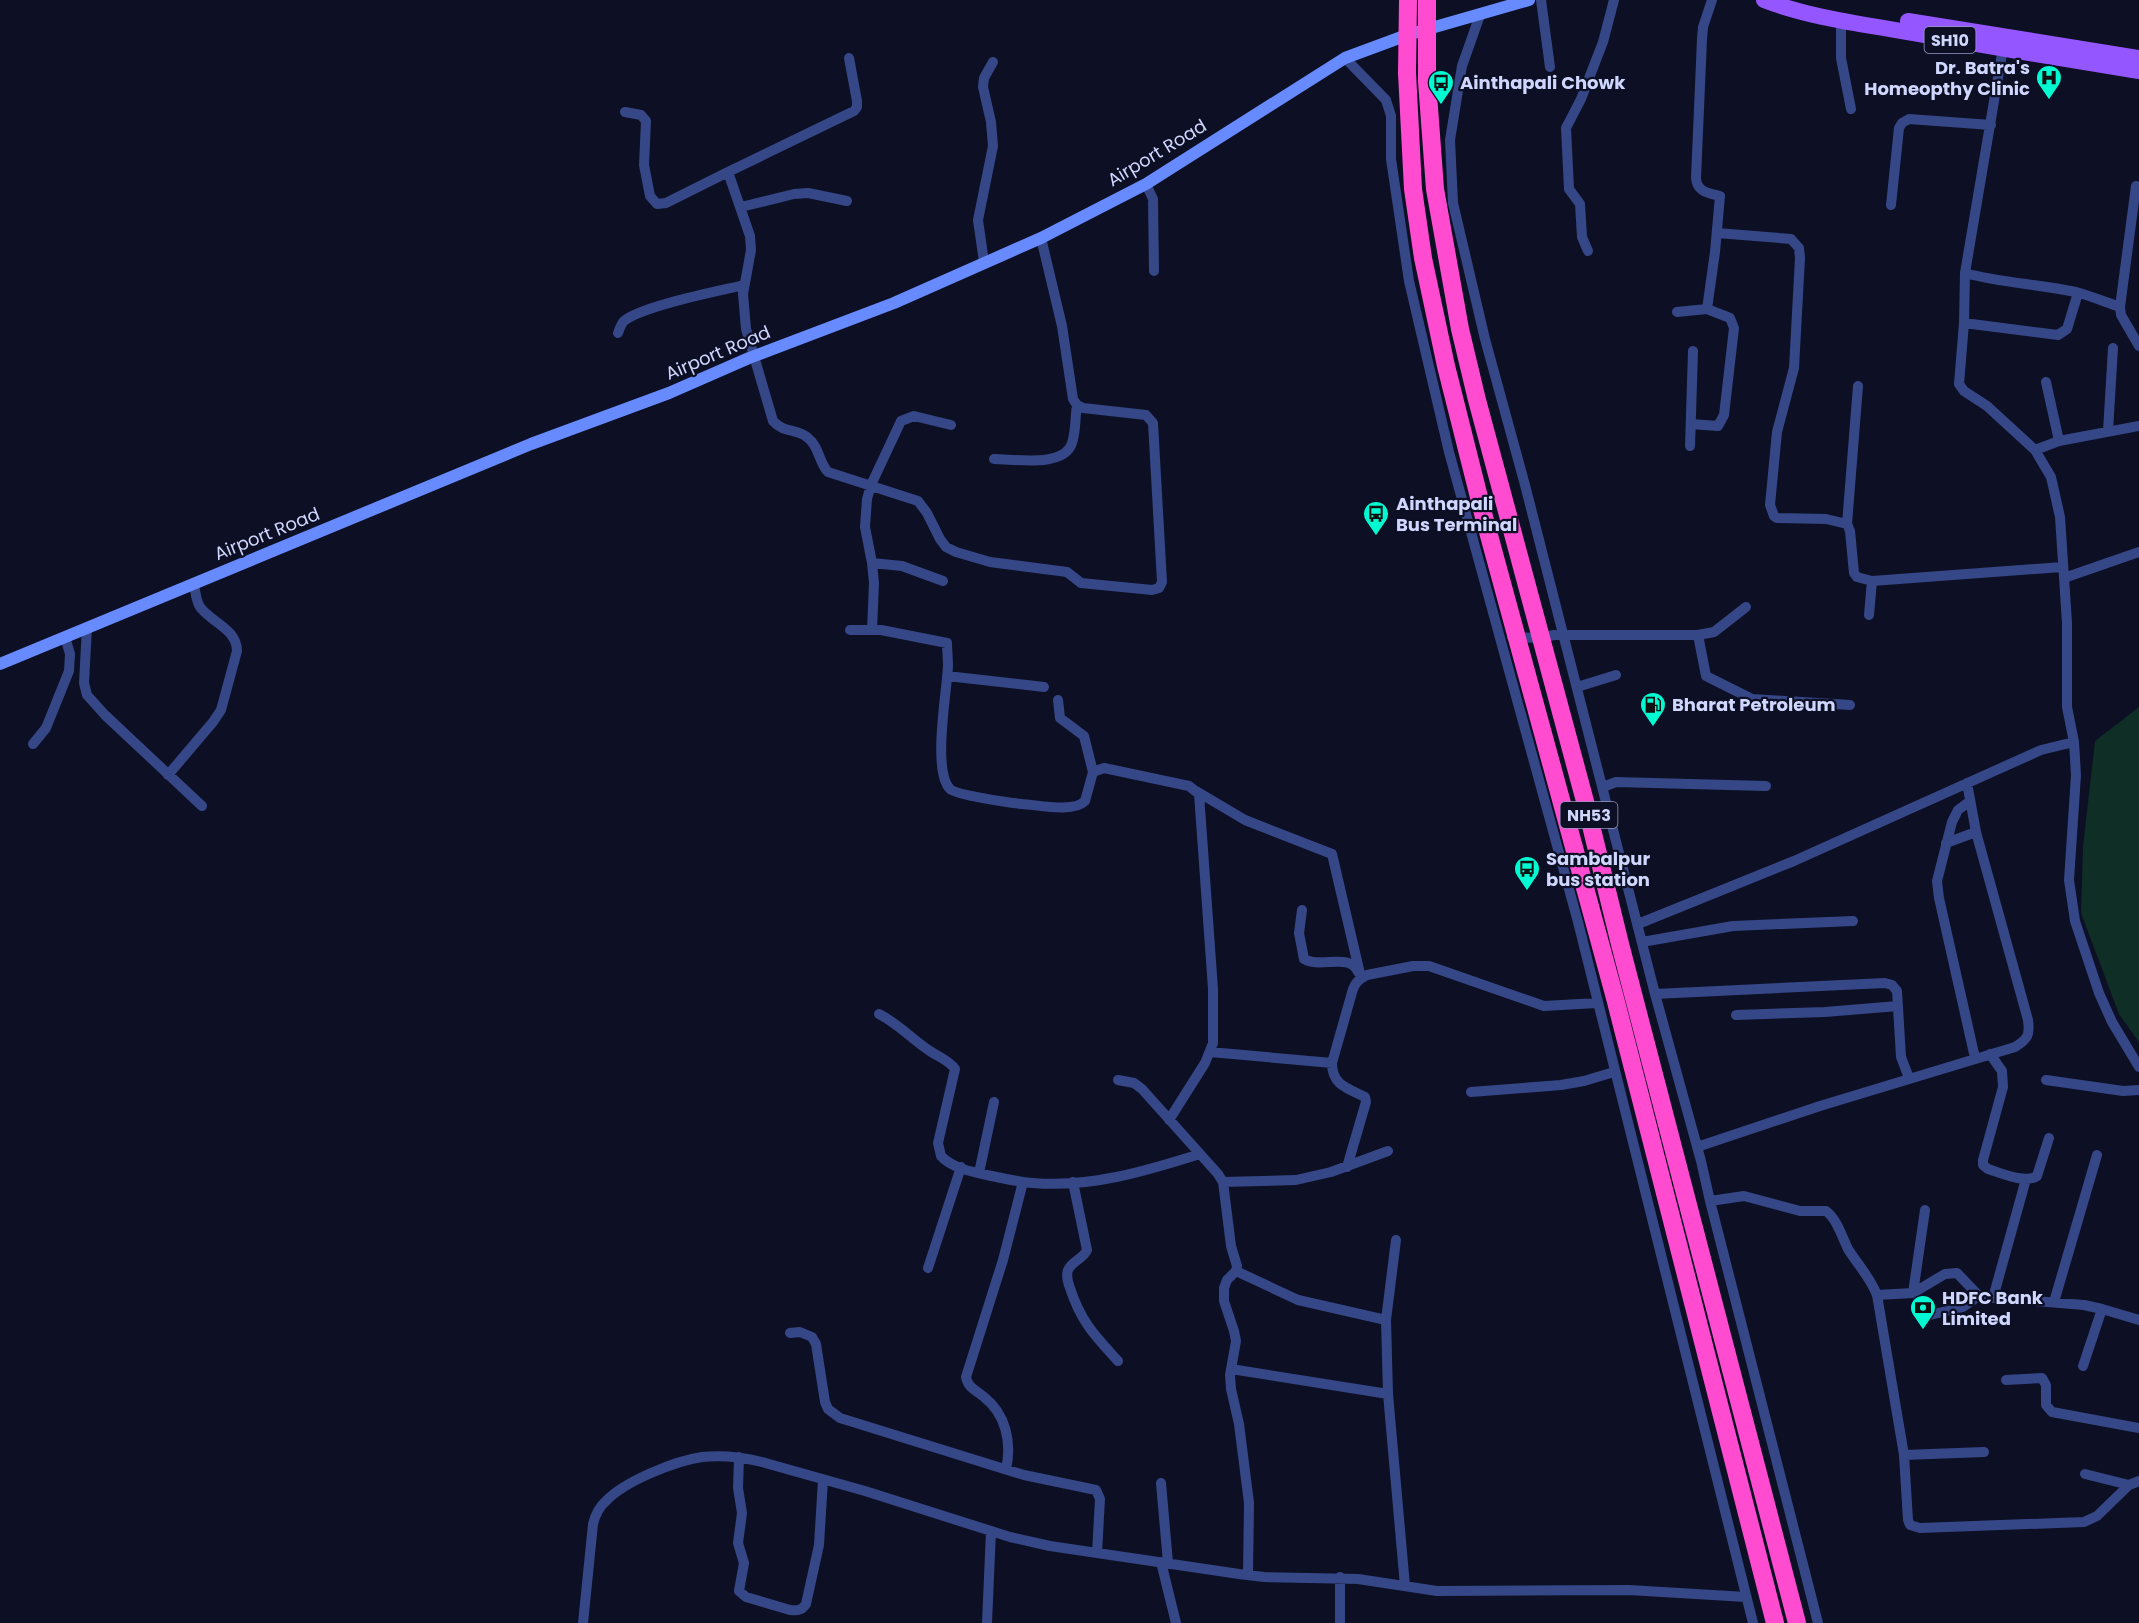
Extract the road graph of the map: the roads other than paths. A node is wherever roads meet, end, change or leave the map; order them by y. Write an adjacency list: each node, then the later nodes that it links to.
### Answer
1 (1408, 0): 12 (highway, NH53)
2 (1427, 0): 11 (highway, NH53)
3 (1529, 0): 9 (main road, Airport Road)
4 (1541, 0): 18 (street)
5 (1614, 0): 31 (street)
6 (1712, 0): 29 (street)
7 (1764, 0): 10 (main road, SH10)
8 (1804, 0): 13 (main road, SH10)
9 (1480, 15): 11 (main road, Airport Road); 71 (street)
10 (1841, 21): 13 (main road, SH10); 20 (street)
11 (1426, 30): 12 (main road, Airport Road); 75 (highway, NH53)
12 (1407, 35): 15 (main road, Airport Road); 74 (highway, NH53)
13 (2004, 43): 16 (main road, SH10); 19 (main road, SH10); 22 (street)
14 (849, 58): 23 (street)
15 (1345, 58): 24 (main road, Airport Road); 70 (street)
16 (2139, 58)
17 (993, 62): 32 (street)
18 (1550, 67)
19 (2139, 71)
20 (1851, 109)
21 (625, 112): 23 (street)
22 (1991, 125): 27 (street); 34 (street)
23 (730, 178): 28 (street)
24 (1146, 183): 30 (main road, Airport Road); 33 (street)
25 (2136, 186): 37 (street)
26 (847, 201): 28 (street)
27 (1891, 205)
28 (741, 207): 35 (street)
29 (1717, 233): 38 (street); 58 (street)
30 (1041, 238): 32 (main road, Airport Road); 48 (street)
31 (1588, 250)
32 (984, 262): 45 (main road, Airport Road)
33 (1154, 271)
34 (1965, 273): 36 (street); 40 (street)
35 (744, 285): 41 (street); 45 (street)
36 (2078, 293): 37 (street); 40 (street)
37 (2120, 307): 42 (street)
38 (1707, 309): 39 (street); 49 (street)
39 (1677, 312)
40 (1964, 323): 55 (street)
41 (618, 333)
42 (2139, 346)
43 (2114, 348): 52 (street)
44 (1693, 351): 49 (street)
45 (754, 356): 57 (street); 64 (main road, Airport Road)
46 (2046, 382): 53 (street)
47 (1858, 386): 58 (street)
48 (1077, 405): 56 (street); 57 (street)
49 (1691, 424): 54 (street)
50 (951, 425): 57 (street)
51 (2139, 426): 52 (street)
52 (2108, 431): 53 (street)
53 (2058, 441): 55 (street)
54 (1690, 446)
55 (2035, 450): 61 (street)
56 (994, 459)
57 (872, 485): 60 (street)
58 (1847, 524): 63 (street)
59 (2139, 552): 61 (street)
60 (872, 563): 62 (street); 69 (street)
61 (2063, 573): 63 (street); 83 (street)
62 (943, 581)
63 (1872, 581): 66 (street)
64 (194, 583): 67 (main road, Airport Road); 86 (street)
65 (1746, 607): 72 (street)
66 (1869, 615)
67 (87, 627): 73 (main road, Airport Road); 86 (street)
68 (850, 630): 69 (street)
69 (872, 630): 78 (street)
70 (1499, 635): 74 (street); 101 (street)
71 (1564, 635): 72 (street); 75 (street); 80 (street)
72 (1698, 635): 82 (street)
73 (65, 637): 76 (main road, Airport Road); 84 (street)
74 (1518, 638): 75 (street); 171 (highway, NH53)
75 (1540, 638): 172 (highway, NH53)
76 (0, 664)
77 (1616, 675): 80 (street)
78 (947, 676): 79 (street); 85 (street)
79 (1044, 687)
80 (1577, 687): 89 (street)
81 (1058, 700): 85 (street)
82 (1850, 705)
83 (2074, 742): 87 (street); 109 (street)
84 (33, 744)
85 (1093, 772): 90 (street)
86 (168, 775): 92 (street)
87 (1967, 783): 91 (street); 97 (street)
88 (1766, 786): 89 (street)
89 (1604, 787): 97 (street)
90 (1196, 791): 99 (street); 105 (street)
91 (1969, 802): 93 (street); 94 (street)
92 (202, 806)
93 (1976, 832): 94 (street); 106 (street)
94 (1946, 843): 107 (street)
95 (1302, 910): 99 (street)
96 (1854, 921): 98 (street)
97 (1638, 924): 98 (street)
98 (1642, 942): 100 (street)
99 (1361, 978): 101 (street); 108 (street)
100 (1655, 994): 102 (street); 119 (street)
101 (1597, 1003): 110 (street)
102 (1898, 1006): 104 (street); 111 (street)
103 (879, 1014): 123 (street)
104 (1736, 1015)
105 (1210, 1052): 108 (street); 117 (street)
106 (1990, 1054): 107 (street); 126 (street)
107 (1975, 1058): 111 (street)
108 (1332, 1063): 124 (street)
109 (2139, 1067)
110 (1614, 1072): 115 (street); 165 (street)
111 (1909, 1078): 119 (street)
112 (1118, 1080): 117 (street)
113 (2046, 1080): 114 (street)
114 (2139, 1089)
115 (1471, 1092)
116 (994, 1102): 125 (street)
117 (1169, 1120): 121 (street)
118 (2049, 1138): 126 (street)
119 (1697, 1147): 130 (street)
120 (1388, 1151): 124 (street)
121 (1200, 1154): 128 (street); 129 (street)
122 (2097, 1155): 139 (street)
123 (961, 1167): 125 (street); 133 (street)
124 (1347, 1167): 129 (street)
125 (980, 1173): 127 (street)
126 (2026, 1179): 138 (street)
127 (1023, 1182): 128 (street); 154 (street)
128 (1074, 1182): 145 (street)
129 (1223, 1182): 134 (street)
130 (1710, 1201): 136 (street); 173 (street)
131 (1925, 1210): 135 (street)
132 (1396, 1240): 142 (street)
133 (928, 1269)
134 (1236, 1271): 142 (street); 147 (street)
135 (1913, 1293): 136 (street); 137 (street)
136 (1877, 1295): 152 (street)
137 (1979, 1296): 138 (street); 141 (street)
138 (1993, 1298): 139 (street)
139 (2054, 1302): 140 (street)
140 (2102, 1309): 143 (street); 146 (street)
141 (1922, 1317)
142 (1386, 1320): 149 (street)
143 (2139, 1320)
144 (789, 1333): 154 (street)
145 (1118, 1361)
146 (2083, 1366)
147 (1231, 1370): 149 (street); 162 (street)
148 (2006, 1380): 150 (street)
149 (1388, 1394): 164 (street)
150 (2139, 1428)
151 (1984, 1452): 152 (street)
152 (1904, 1455): 158 (street)
153 (739, 1457): 156 (street); 156 (street); 166 (street)
154 (1006, 1469): 160 (street)
155 (2085, 1474): 158 (street)
156 (823, 1480): 159 (street)
157 (1161, 1483): 161 (street)
158 (2136, 1484)
159 (992, 1531): 160 (street); 167 (street)
160 (1097, 1553): 161 (street)
161 (1164, 1562): 162 (street); 168 (street)
162 (1248, 1575): 163 (street)
163 (1340, 1577): 164 (street); 169 (street)
164 (1405, 1587): 165 (street)
165 (1746, 1597): 170 (street)
166 (583, 1623)
167 (987, 1623)
168 (1176, 1623)
169 (1340, 1623)
170 (1753, 1623)
171 (1775, 1623)
172 (1797, 1623)
173 (1818, 1623)

